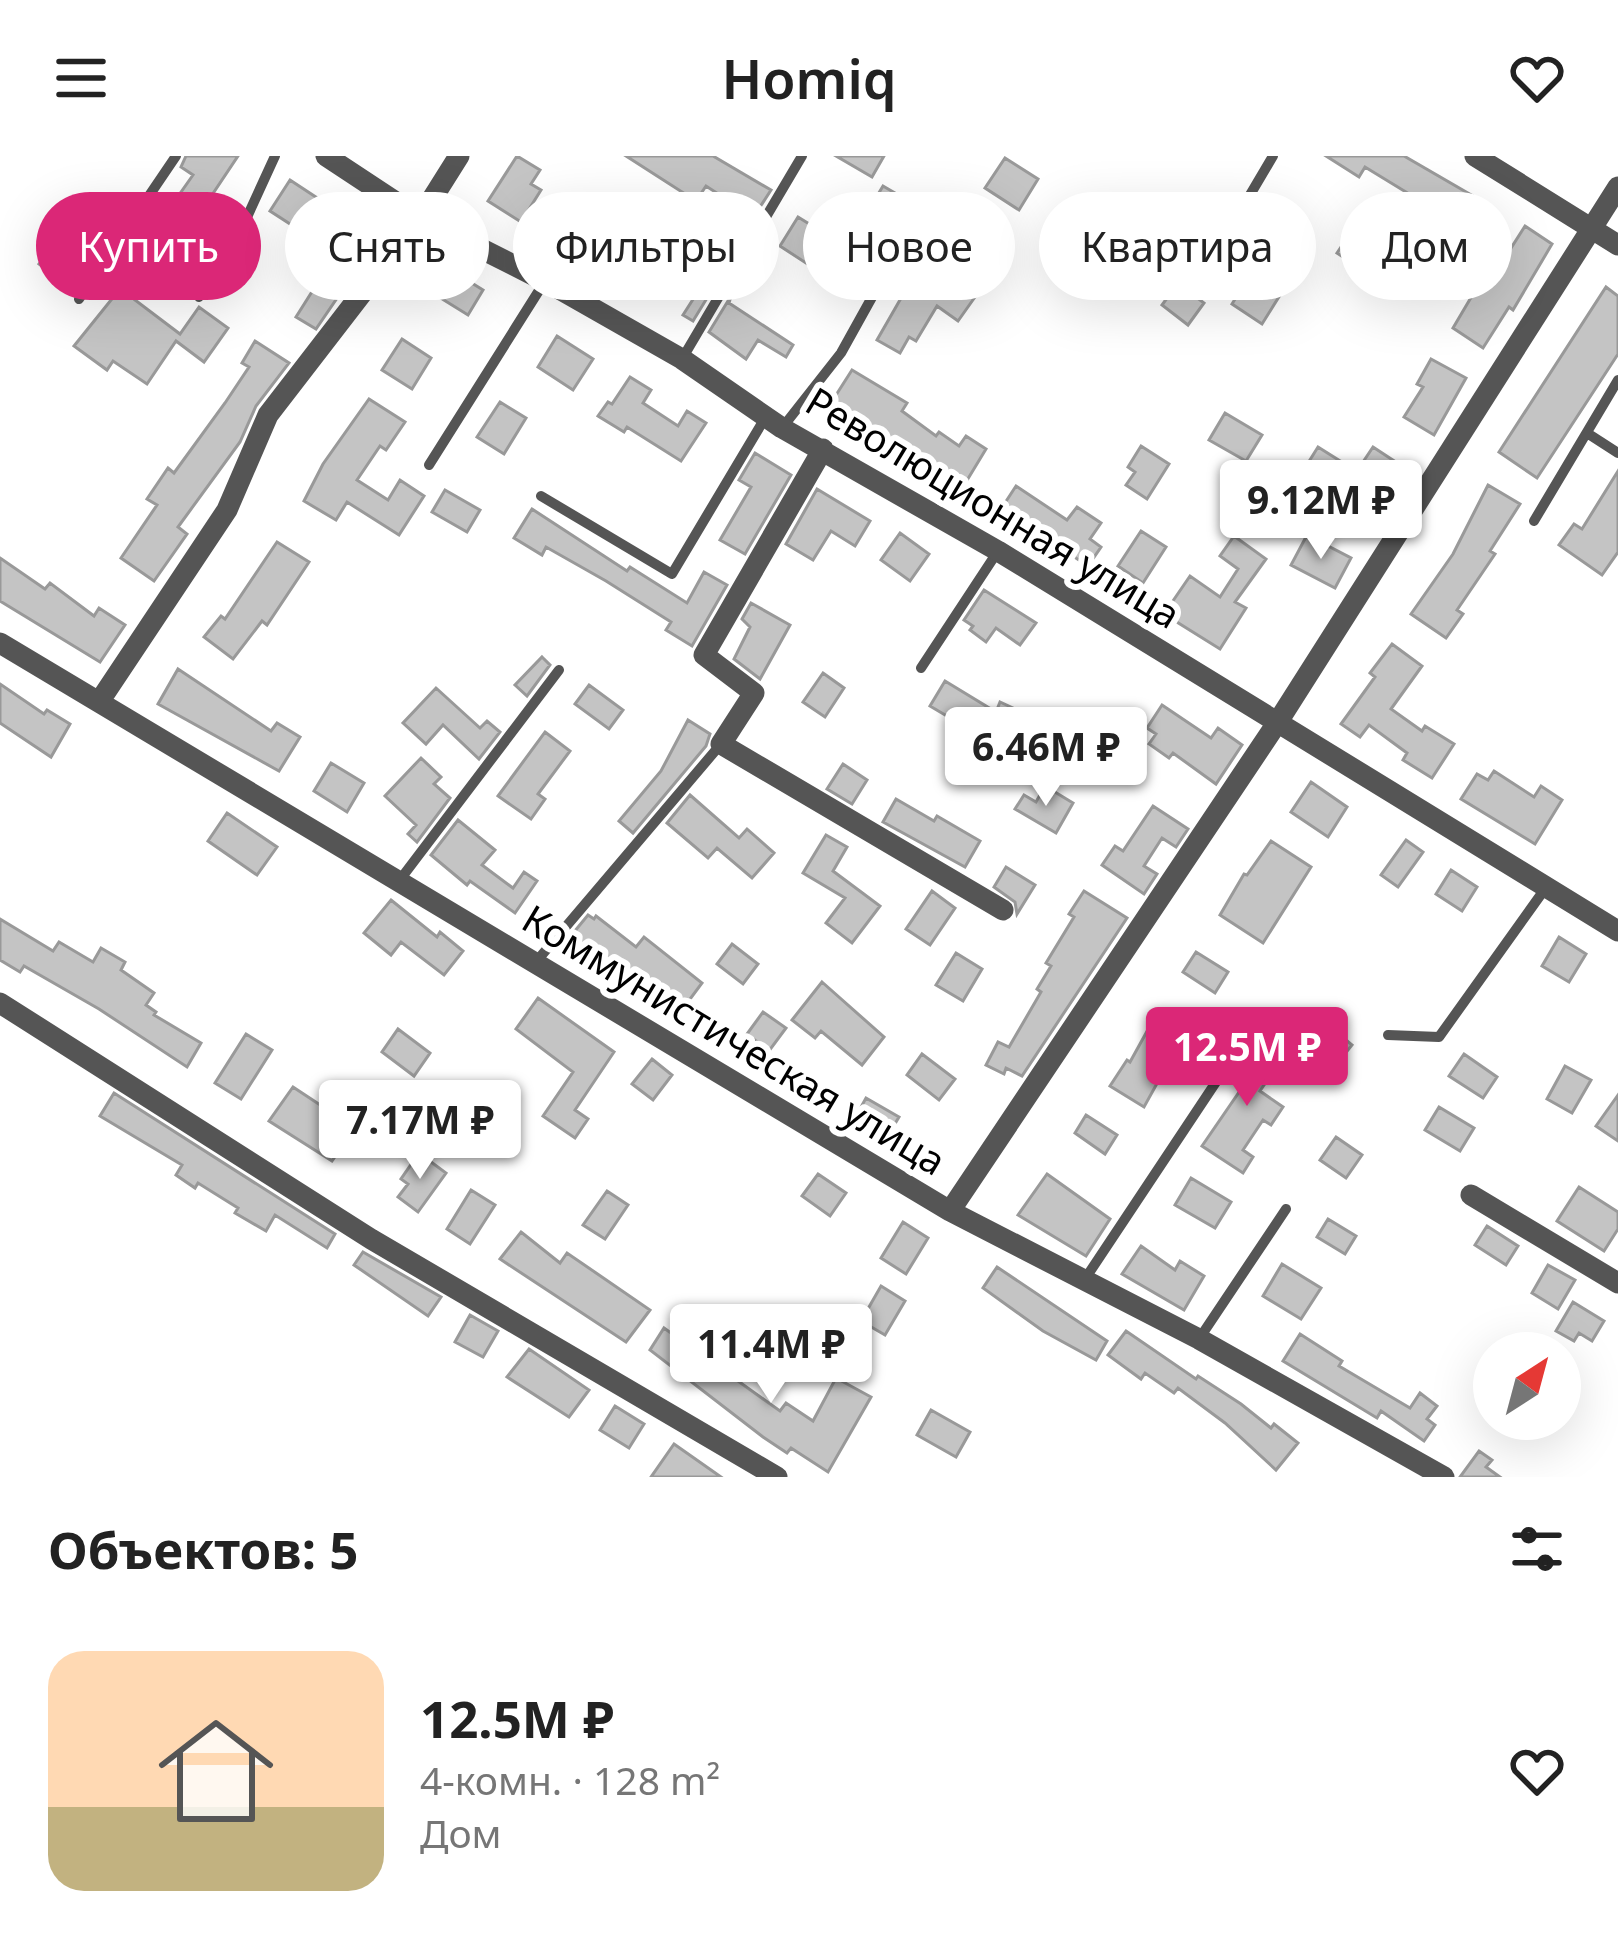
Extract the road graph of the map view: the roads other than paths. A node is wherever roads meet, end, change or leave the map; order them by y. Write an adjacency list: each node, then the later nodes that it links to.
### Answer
1 (176, 156): 9 (lane)
2 (274, 156): 10 (lane)
3 (326, 156): 11 (street, Революционная улица)
4 (458, 156): 12 (street)
5 (802, 156): 20 (lane)
6 (1274, 156): 13 (lane)
7 (1475, 156): 14 (street)
8 (1618, 187): 14 (street)
9 (152, 192)
10 (258, 192)
11 (381, 192)
12 (436, 192)
13 (1252, 192)
14 (1591, 227): 15 (street); 34 (street)
15 (1618, 245)
16 (357, 300): 33 (street)
17 (533, 300): 26 (lane)
18 (579, 300): 20 (street, Революционная улица)
19 (870, 300): 22 (lane)
20 (682, 358): 22 (street, Революционная улица)
21 (1618, 380): 23 (lane)
22 (775, 421): 24 (street, Революционная улица); 27 (lane)
23 (1587, 433): 25 (lane); 28 (lane)
24 (823, 449): 29 (street, Революционная улица); 35 (street)
25 (1618, 453)
26 (429, 465)
27 (541, 496)
28 (1534, 521)
29 (998, 551): 31 (lane); 34 (street, Революционная улица)
30 (0, 643): 33 (street, Коммунистическая улица)
31 (921, 668)
32 (559, 670): 36 (lane)
33 (99, 702): 36 (street, Коммунистическая улица)
34 (1279, 720): 37 (street, Революционная улица); 46 (street)
35 (721, 744): 38 (street); 40 (lane)
36 (399, 881): 40 (street, Коммунистическая улица)
37 (1547, 886): 39 (street, Революционная улица); 42 (lane)
38 (1003, 910)
39 (1618, 931)
40 (535, 963): 46 (street, Коммунистическая улица)
41 (0, 1003): 50 (street)
42 (1388, 1035)
43 (1216, 1082): 47 (lane)
44 (1471, 1195): 48 (street)
45 (1286, 1209): 49 (lane)
46 (950, 1211): 47 (street, Коммунистическая улица)
47 (1085, 1280): 49 (street, Коммунистическая улица)
48 (1618, 1283)
49 (1199, 1340): 51 (street, Коммунистическая улица)
50 (777, 1477)
51 (1444, 1477)

